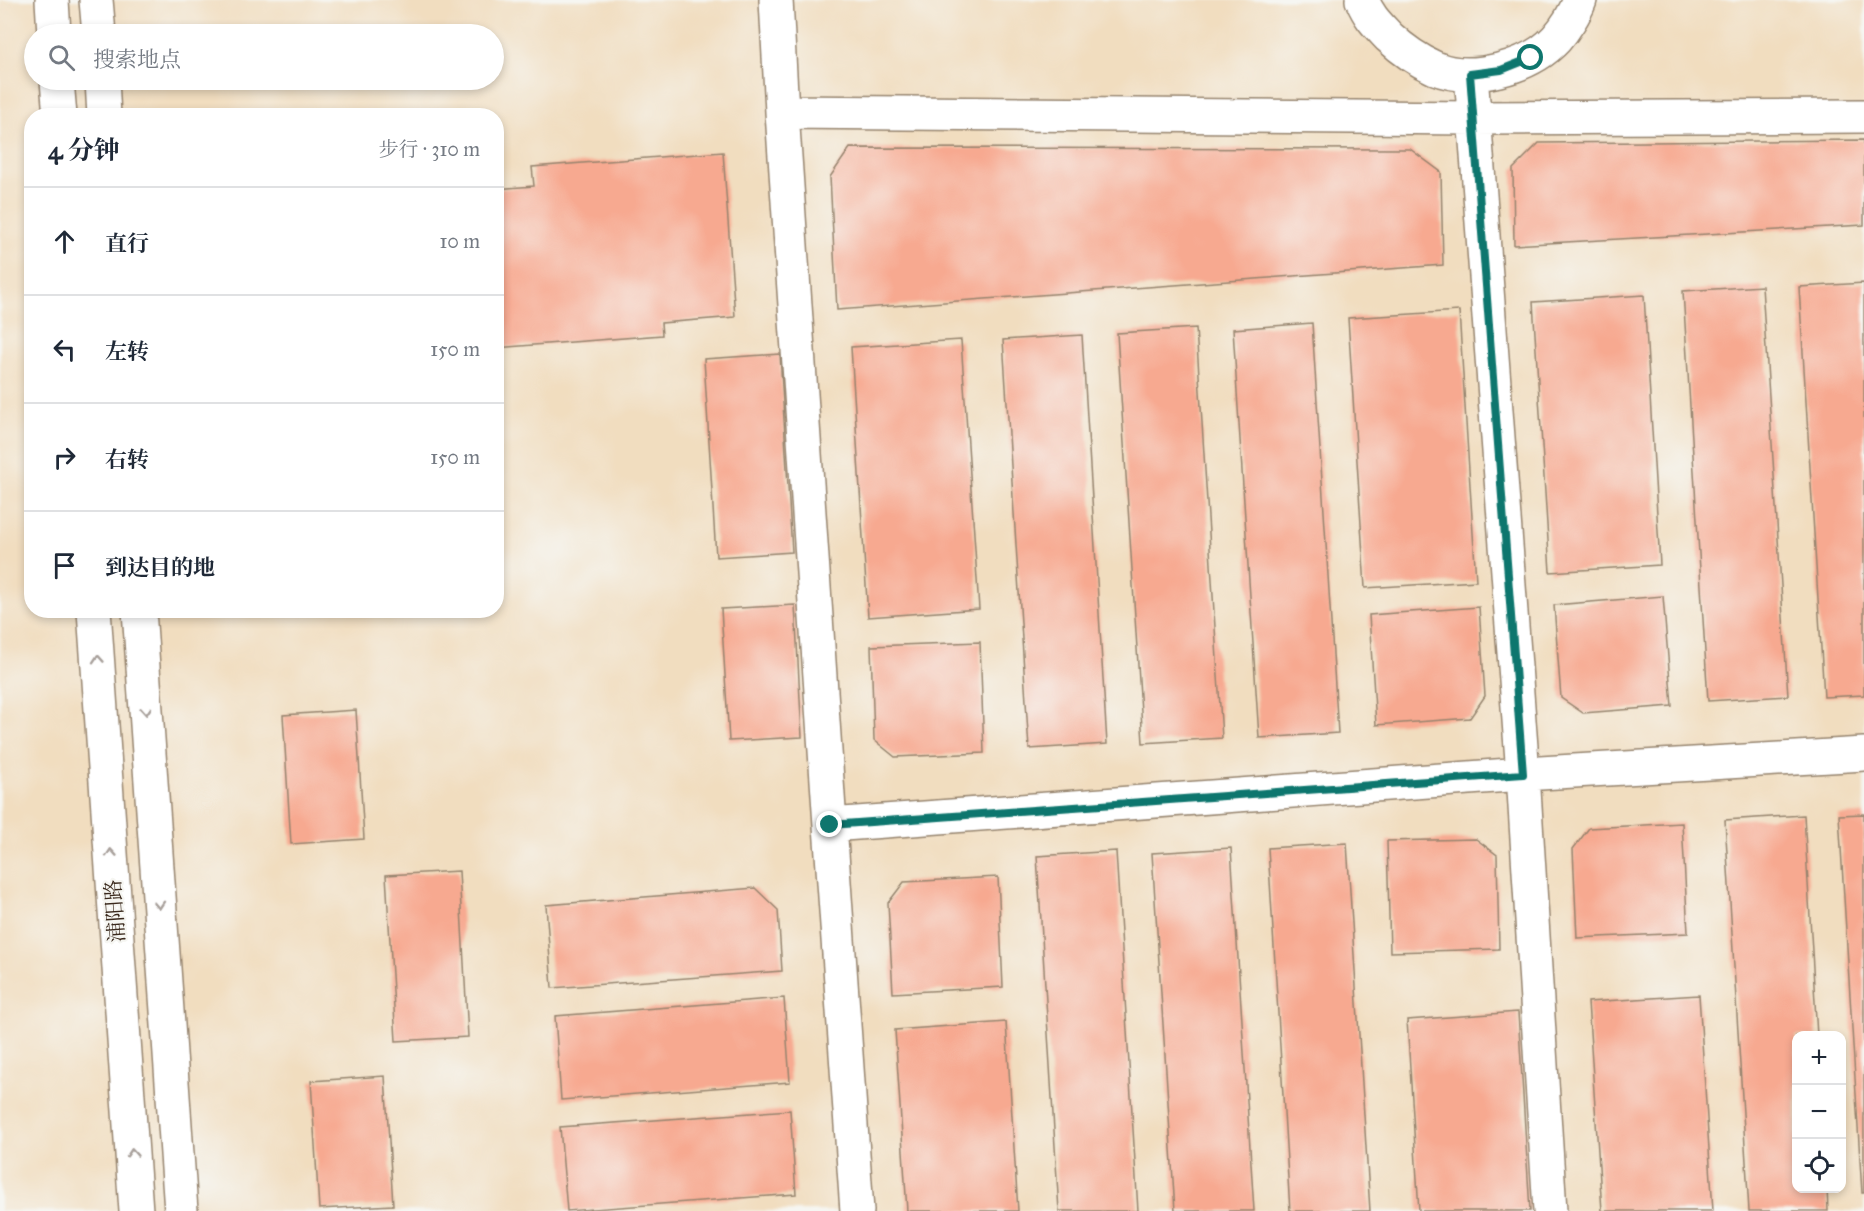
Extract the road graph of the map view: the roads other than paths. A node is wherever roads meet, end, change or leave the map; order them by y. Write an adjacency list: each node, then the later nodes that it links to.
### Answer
1 (52, 0): 6 (street)
2 (96, 0): 7 (street)
3 (776, 0): 13 (street)
4 (1362, 0): 8 (street)
5 (1580, 0): 8 (street)
6 (53, 24)
7 (98, 24)
8 (1470, 74): 15 (street)
9 (58, 90): 11 (street)
10 (103, 90): 12 (street)
11 (59, 108)
12 (104, 108)
13 (782, 112): 15 (street); 20 (street)
14 (1864, 116): 15 (street)
15 (1474, 118): 19 (street)
16 (95, 618): 21 (street, 浦阳路, one-way to 16)
17 (140, 618): 22 (street, one-way to 22)
18 (1864, 754): 19 (street)
19 (1523, 774): 20 (street); 24 (street)
20 (830, 825): 23 (street)
21 (136, 1211)
22 (181, 1211)
23 (857, 1211)
24 (1551, 1211)

